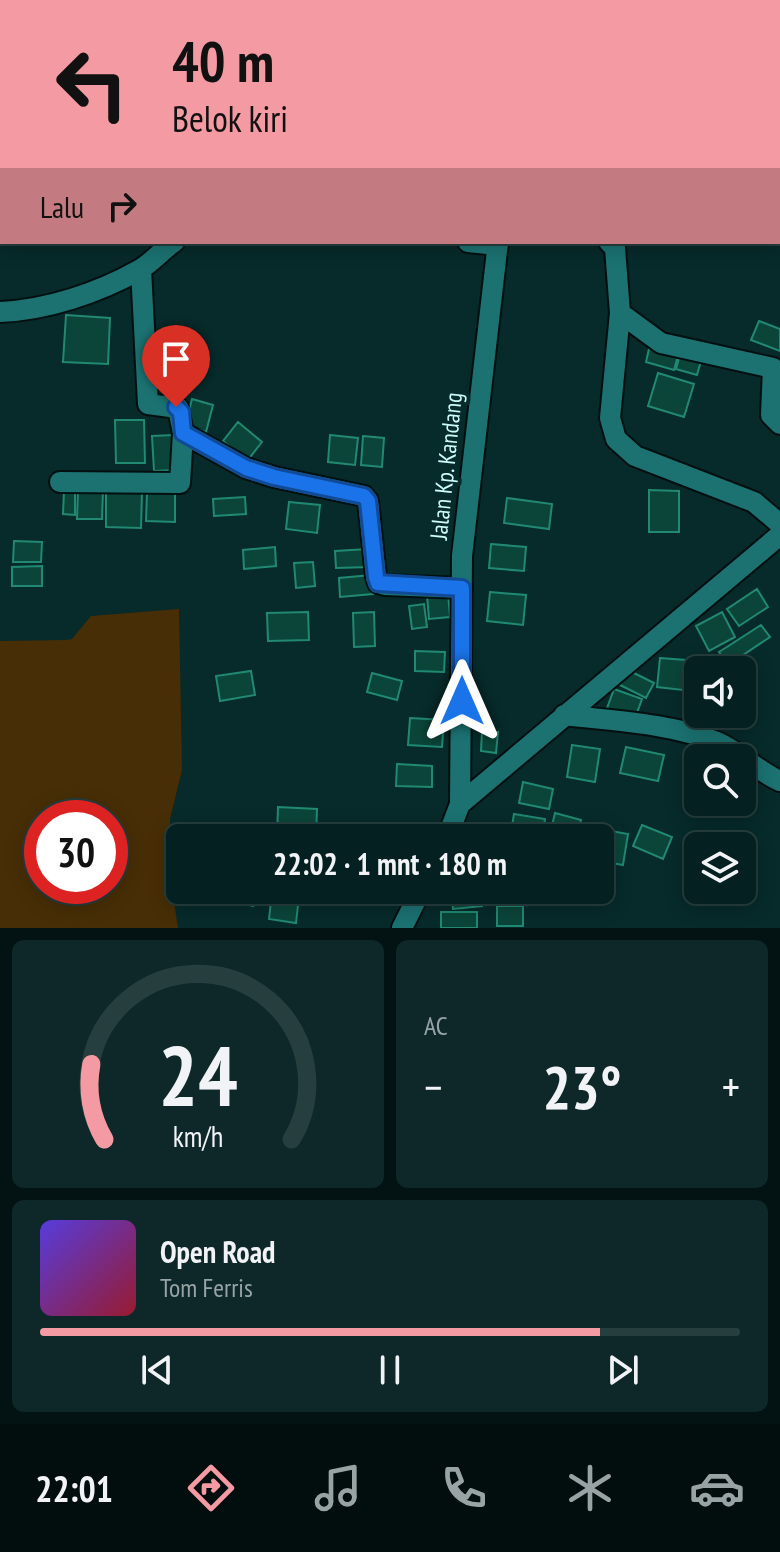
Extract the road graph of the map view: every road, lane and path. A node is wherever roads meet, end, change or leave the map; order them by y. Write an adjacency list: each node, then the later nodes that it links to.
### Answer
1 (172, 244): 4 (street)
2 (498, 244): 12 (street, Jalan Kp. Kandang)
3 (611, 244): 6 (street)
4 (141, 269): 5 (street); 8 (street)
5 (0, 312)
6 (620, 313): 7 (street); 10 (street)
7 (780, 424)
8 (183, 433): 9 (street); 12 (street)
9 (60, 482)
10 (780, 524)
11 (780, 535): 13 (street)
12 (462, 588): 15 (street, Jalan Kp. Kandang)
13 (564, 715): 14 (street); 15 (street)
14 (780, 781)
15 (460, 804): 16 (street, Jalan Kp. Kandang)
16 (452, 824)
17 (414, 904): 18 (street)
18 (402, 928)

